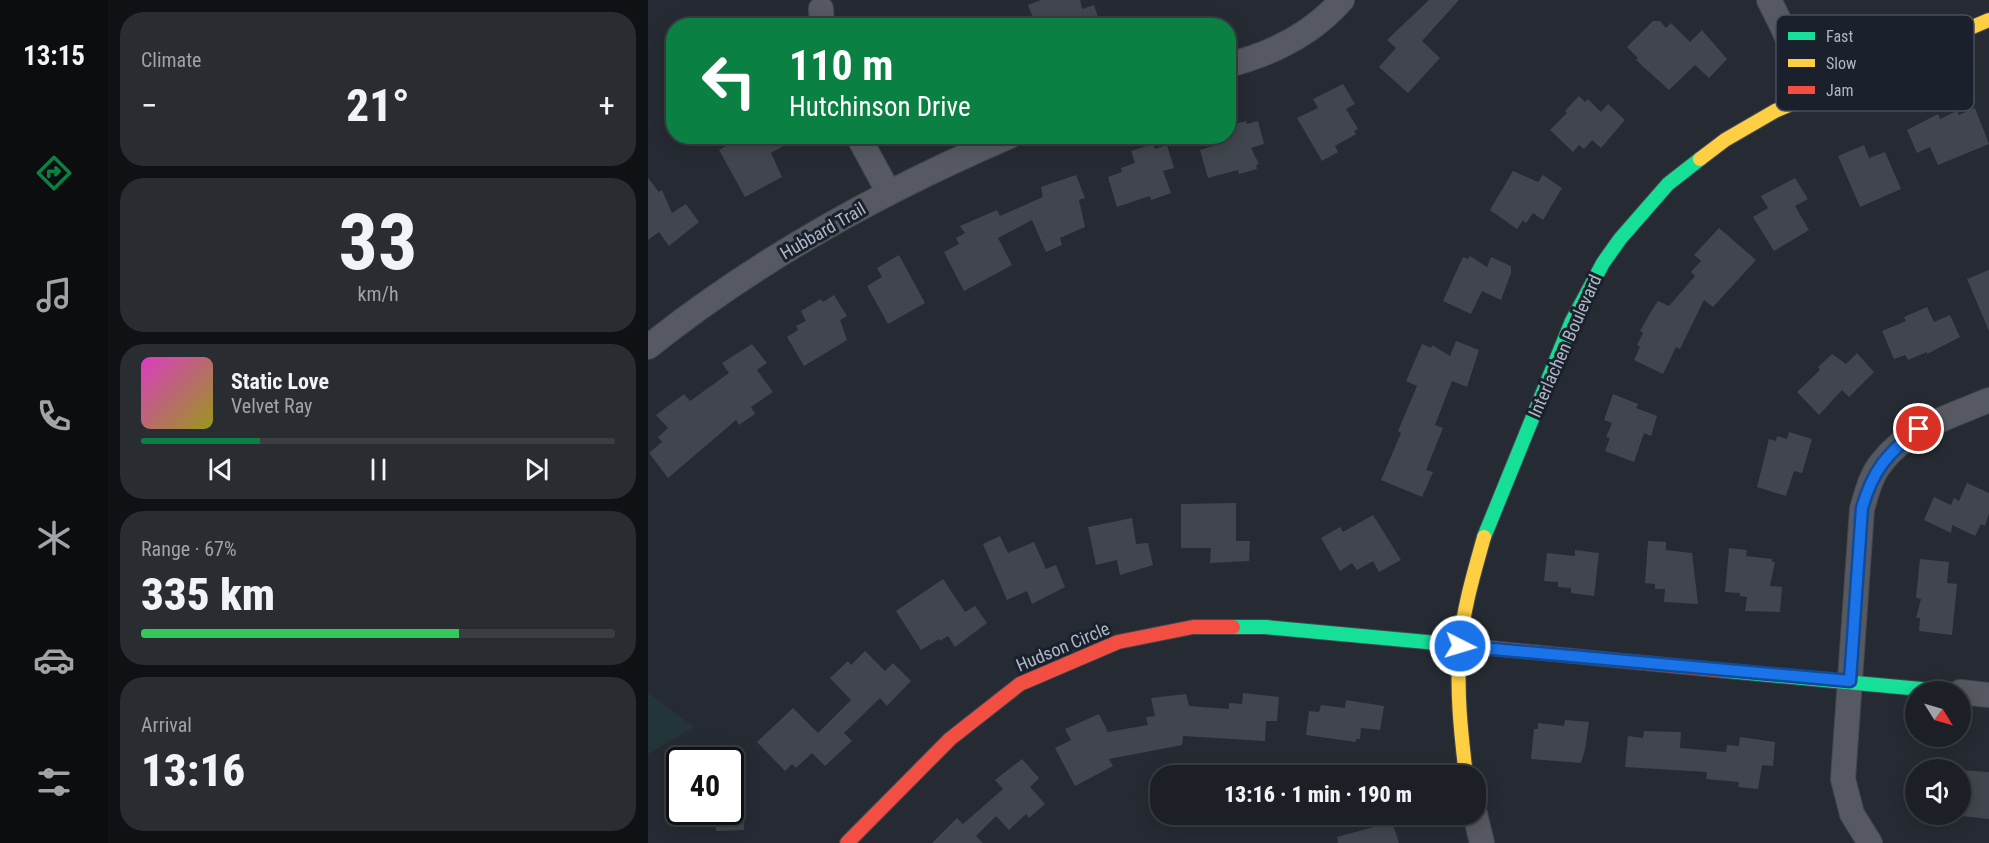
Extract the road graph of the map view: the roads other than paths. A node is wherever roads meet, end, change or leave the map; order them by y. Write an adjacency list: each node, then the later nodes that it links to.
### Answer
1 (1342, 0): 6 (street)
2 (1769, 0): 3 (street)
3 (1776, 15)
4 (1989, 20): 5 (street, Interlachen Boulevard)
5 (1974, 26)
6 (1236, 63)
7 (1776, 111): 13 (street, Interlachen Boulevard)
8 (862, 144): 10 (street)
9 (992, 144): 10 (street, Hubbard Trail)
10 (889, 193): 11 (street, Hubbard Trail)
11 (648, 347)
12 (1989, 400): 14 (street)
13 (1460, 646): 14 (street, Hudson Circle); 18 (street, Interlachen Boulevard); 20 (street, Hudson Circle)
14 (1850, 681): 15 (street, Hudson Circle); 22 (street)
15 (1905, 687)
16 (1971, 693): 17 (street)
17 (1989, 695)
18 (1465, 765)
19 (1477, 825): 21 (street)
20 (847, 843)
21 (1482, 843)
22 (1870, 843)

